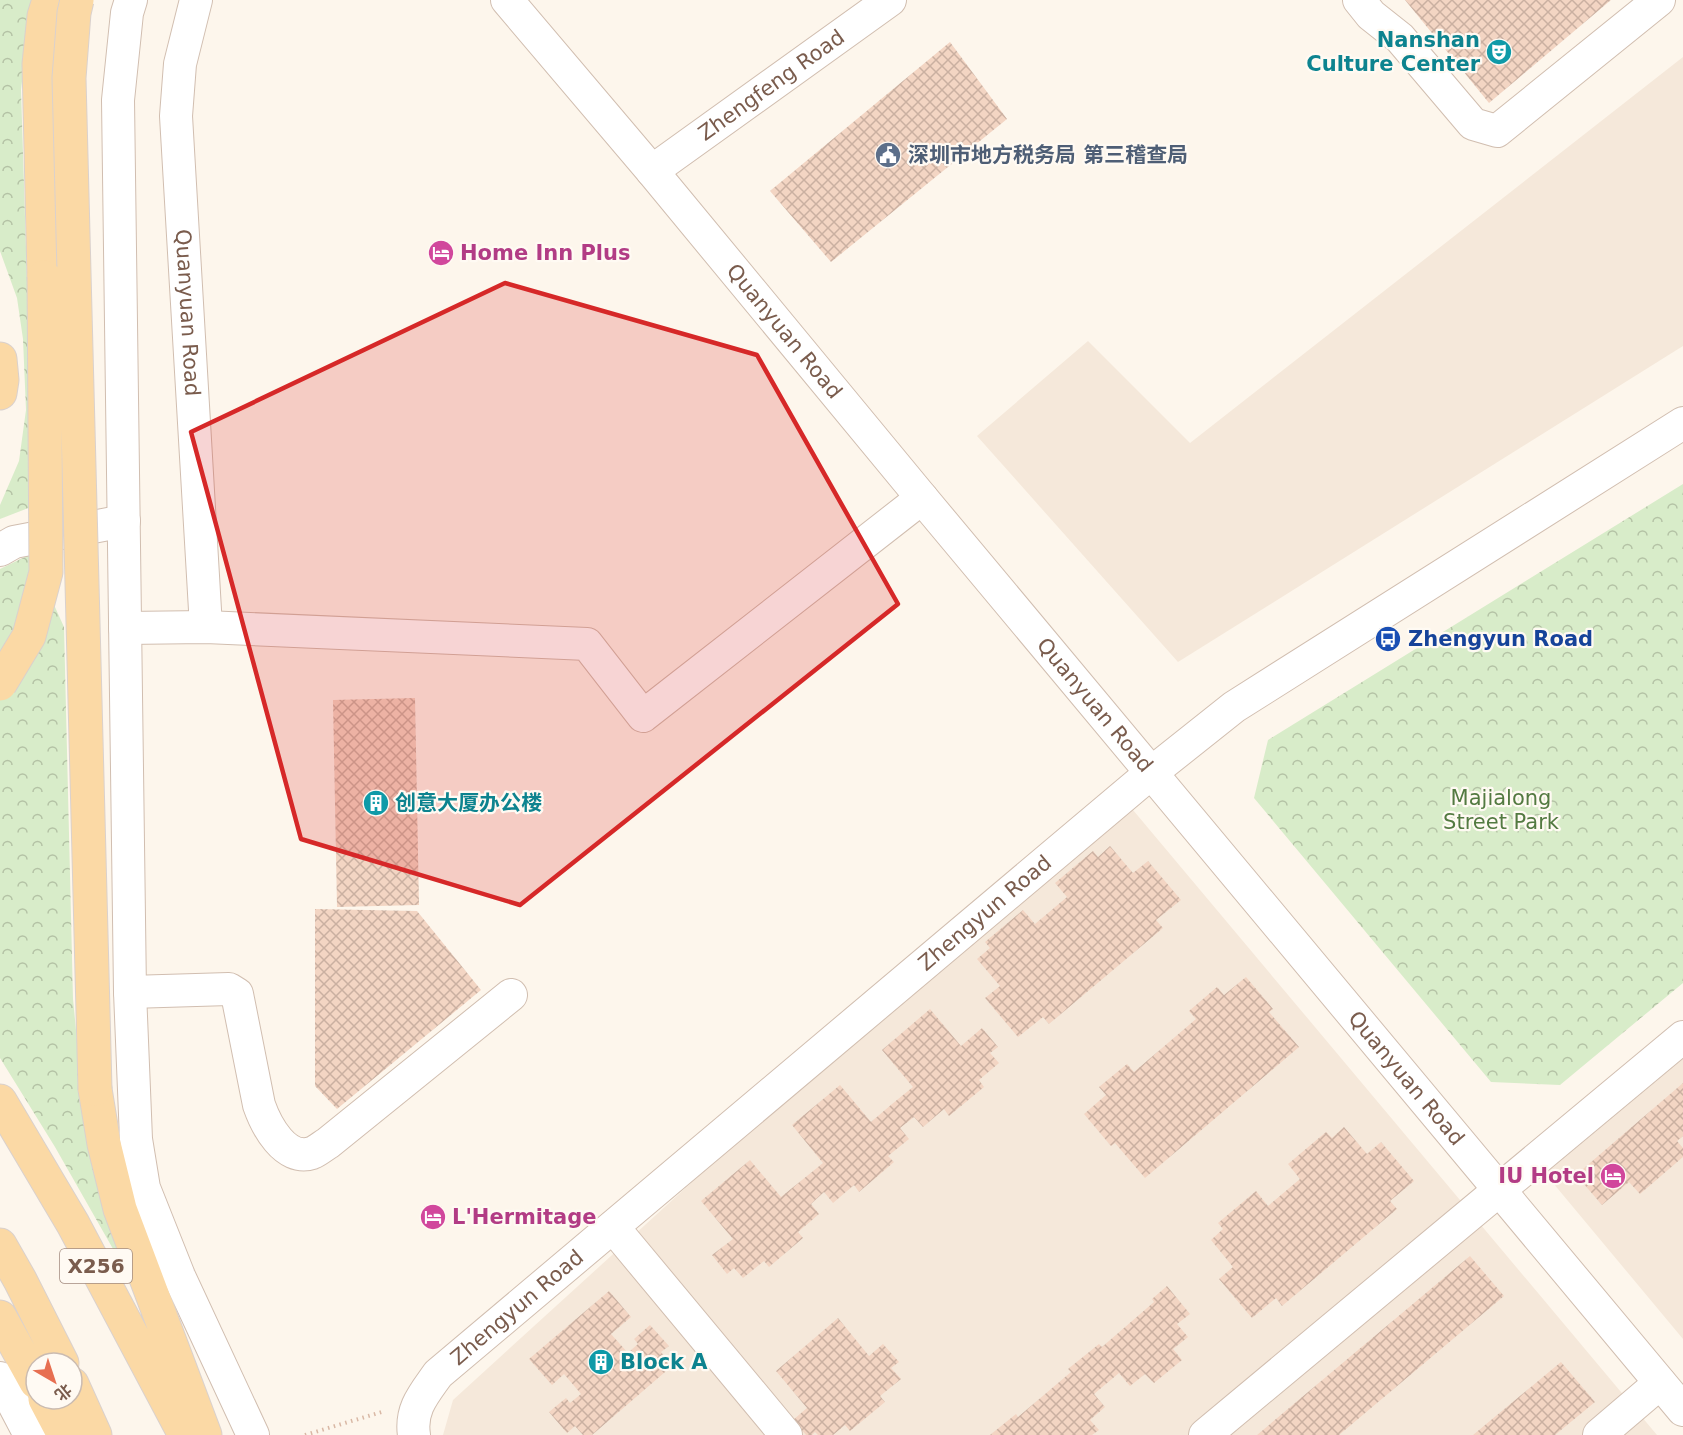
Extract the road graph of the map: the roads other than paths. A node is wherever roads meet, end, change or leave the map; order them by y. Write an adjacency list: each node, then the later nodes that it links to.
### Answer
1 (49, 0): 16 (main road, bridge)
2 (77, 0): 37 (main road, bridge)
3 (131, 0): 12 (street)
4 (196, 0): 14 (street, Quanyuan Road)
5 (507, 0): 9 (street, Quanyuan Road)
6 (890, 0): 9 (street, Zhengfeng Road)
7 (1359, 0): 8 (street)
8 (1659, 0)
9 (652, 171): 11 (street, Quanyuan Road)
10 (1683, 423): 17 (street, Zhengyun Road)
11 (922, 498): 14 (street); 17 (street, Quanyuan Road)
12 (124, 521): 13 (street); 15 (street)
13 (0, 550)
14 (206, 627): 15 (street)
15 (125, 628): 18 (street)
16 (0, 684)
17 (1151, 774): 22 (street, Quanyuan Road); 23 (street, Zhengyun Road)
18 (130, 992): 19 (street); 38 (street)
19 (511, 995)
20 (1683, 1037): 22 (street)
21 (0, 1101): 36 (main road, X256)
22 (1499, 1189): 29 (street, Quanyuan Road); 41 (street)
23 (613, 1227): 39 (street, Zhengyun Road); 40 (street)
24 (0, 1245): 26 (main road)
25 (0, 1317): 27 (main road)
26 (56, 1351)
27 (24, 1360)
28 (0, 1378): 33 (street)
29 (1660, 1383): 30 (street, Quanyuan Road); 42 (street)
30 (1683, 1410)
31 (51, 1411): 34 (main road)
32 (84, 1411): 35 (main road)
33 (30, 1435)
34 (64, 1435)
35 (95, 1435)
36 (185, 1435)
37 (205, 1435)
38 (253, 1435)
39 (414, 1435)
40 (786, 1435)
41 (1205, 1435)
42 (1599, 1435)

